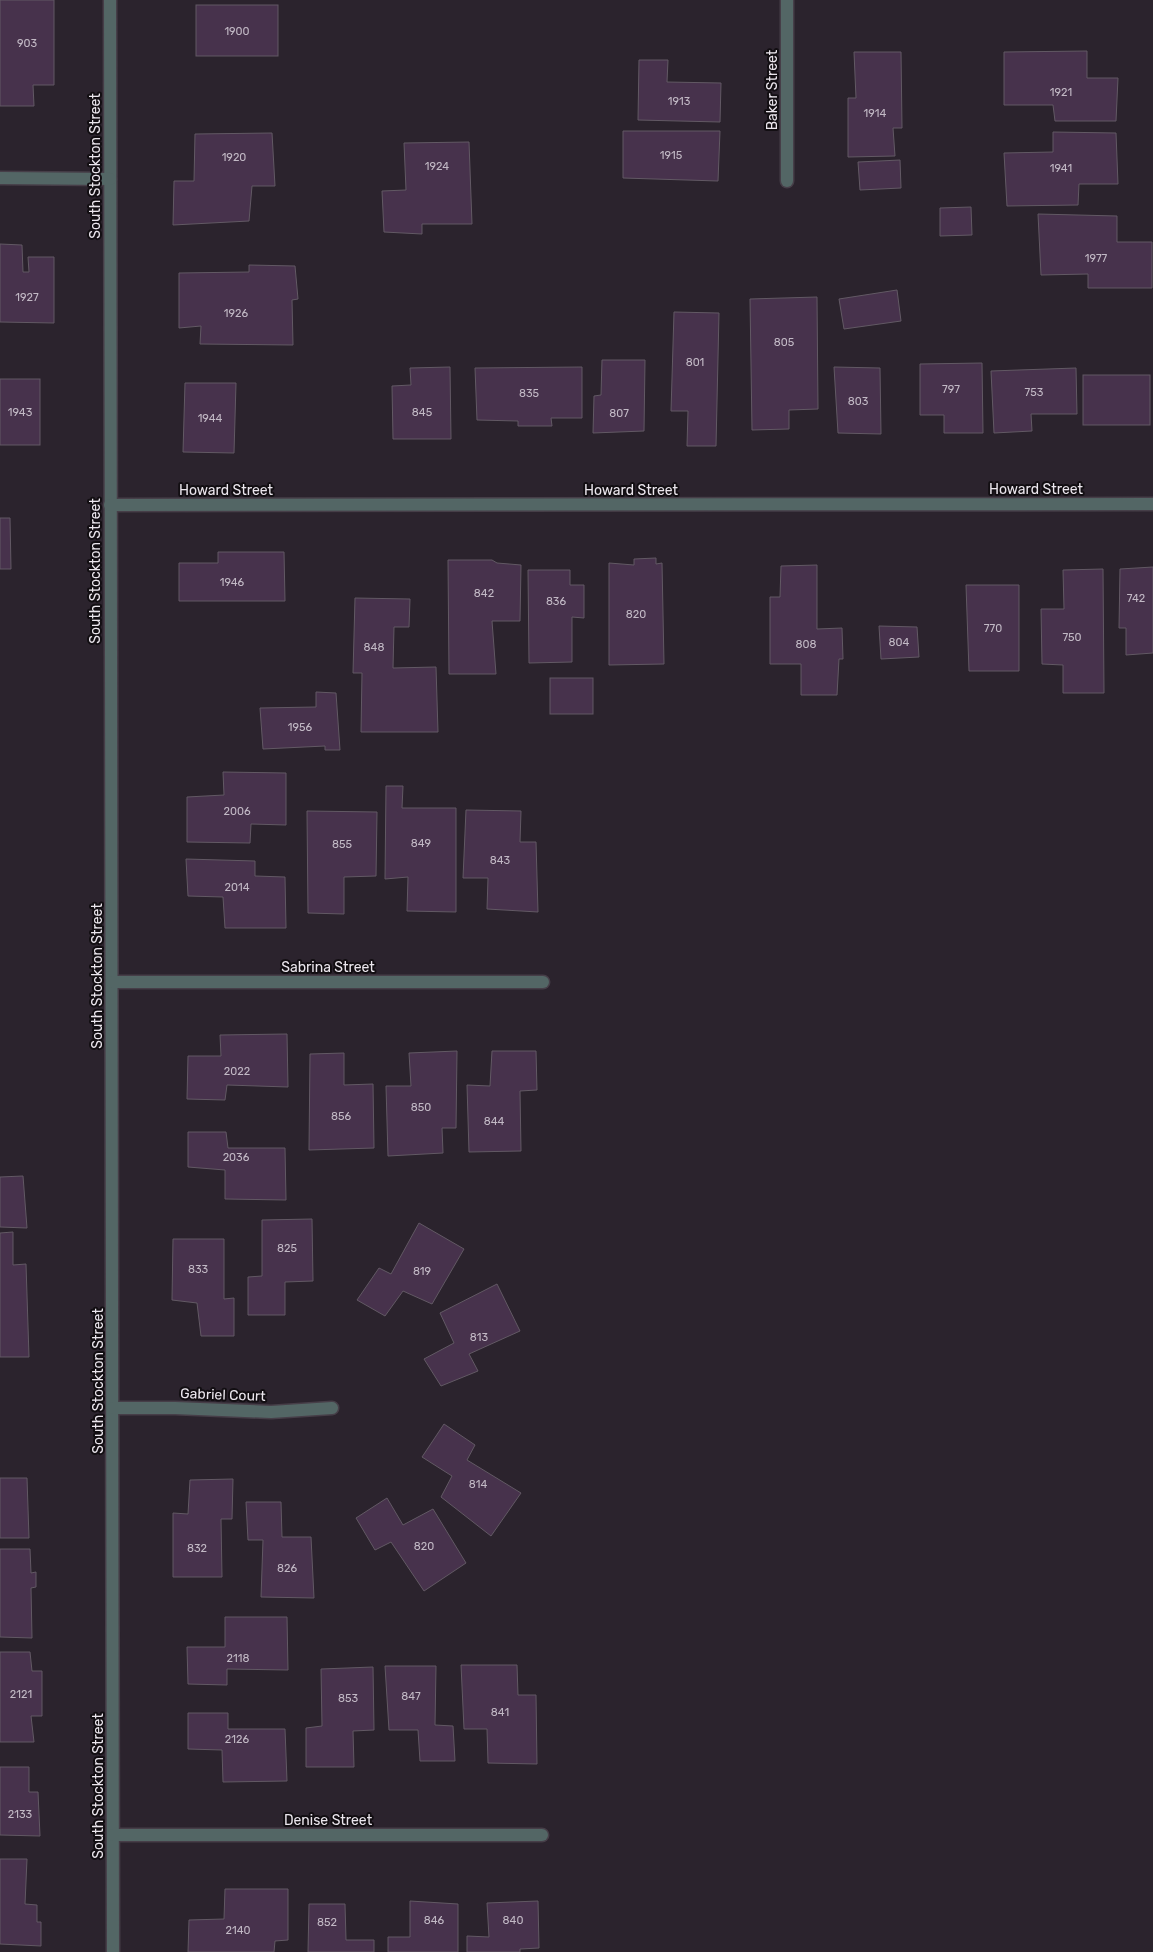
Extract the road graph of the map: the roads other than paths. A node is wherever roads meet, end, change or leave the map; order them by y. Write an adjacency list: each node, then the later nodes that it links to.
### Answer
1 (110, 0): 4 (street, South Stockton Street)
2 (787, 0): 5 (street, Baker Street)
3 (0, 178): 4 (street)
4 (110, 179): 7 (street, South Stockton Street)
5 (787, 181)
6 (1153, 504): 7 (street, Howard Street)
7 (110, 505): 8 (street, South Stockton Street)
8 (112, 982): 9 (street, Sabrina Street); 10 (street, South Stockton Street)
9 (543, 982)
10 (113, 1408): 11 (street, Gabriel Court); 12 (street, South Stockton Street)
11 (332, 1408)
12 (113, 1835): 13 (street, Denise Street); 14 (street, South Stockton Street)
13 (542, 1835)
14 (113, 1952)

